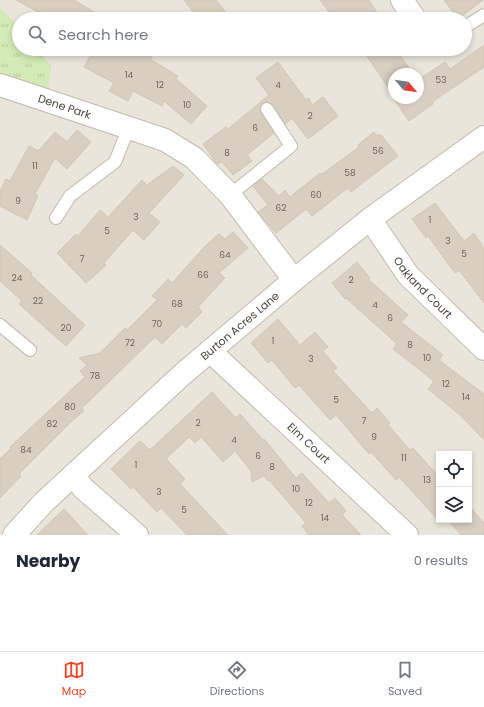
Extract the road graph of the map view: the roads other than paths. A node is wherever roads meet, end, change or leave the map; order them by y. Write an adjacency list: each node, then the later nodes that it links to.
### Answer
1 (402, 0): 2 (street)
2 (410, 12)
3 (484, 15): 4 (lane)
4 (472, 23)
5 (0, 85): 7 (street, Dene Park)
6 (267, 109): 9 (lane)
7 (129, 127): 9 (street, Dene Park); 10 (lane)
8 (484, 137): 11 (street, Burton Acres Lane)
9 (230, 195): 12 (street, Dene Park)
10 (56, 218)
11 (370, 219): 12 (street, Burton Acres Lane); 14 (street, Oakland Court)
12 (294, 280): 16 (street, Burton Acres Lane)
13 (0, 325): 15 (lane)
14 (484, 349)
15 (30, 350)
16 (210, 351): 17 (street, Burton Acres Lane); 20 (street, Elm Court)
17 (73, 475): 18 (street, Burton Acres Lane); 19 (street)
18 (14, 535)
19 (137, 535)
20 (407, 535)

